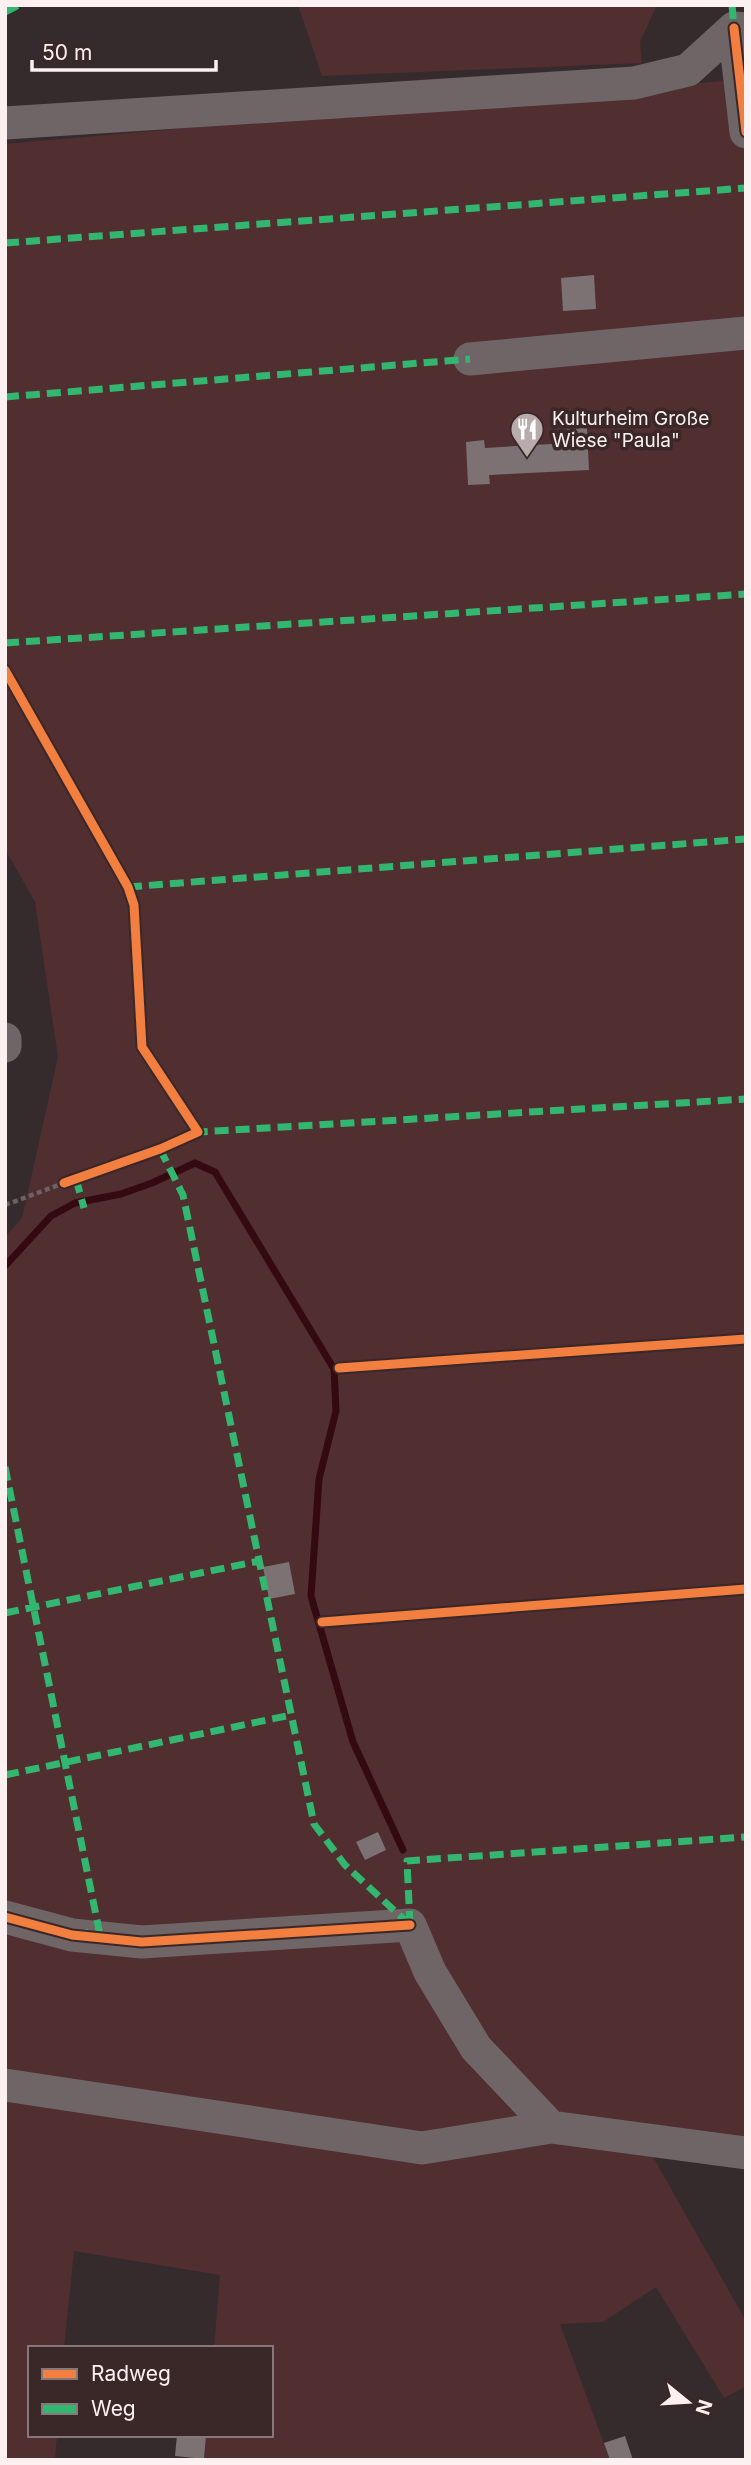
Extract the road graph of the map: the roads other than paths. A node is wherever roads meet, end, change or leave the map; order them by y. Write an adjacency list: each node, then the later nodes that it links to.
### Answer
1 (740, 28): 2 (street); 3 (street)
2 (5, 123)
3 (746, 132)
4 (746, 333): 5 (street)
5 (470, 359)
6 (5, 1039): 7 (street)
7 (5, 1046)
8 (5, 1917): 10 (street)
9 (5, 2085): 10 (street)
10 (551, 2127): 11 (street)
11 (746, 2153)

